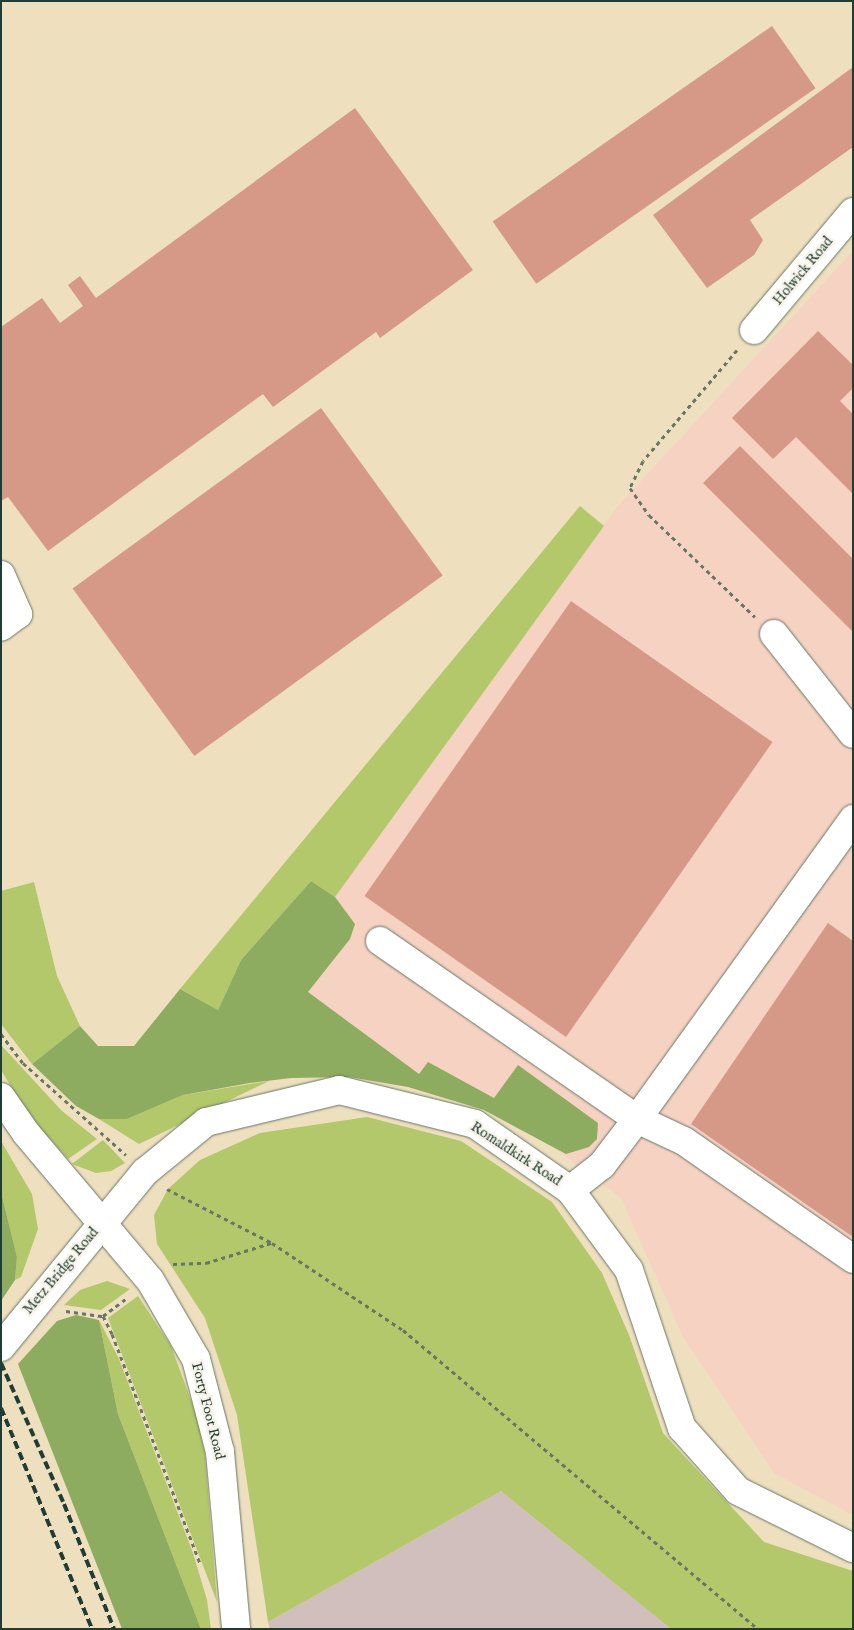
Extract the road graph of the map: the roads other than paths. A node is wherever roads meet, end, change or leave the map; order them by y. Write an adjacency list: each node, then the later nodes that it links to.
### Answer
1 (853, 212): 2 (street, Holwick Road)
2 (754, 330)
3 (1, 575): 4 (street)
4 (1, 627)
5 (774, 634): 6 (street)
6 (853, 734)
7 (853, 819): 10 (street, Romaldkirk Road)
8 (380, 941): 10 (street)
9 (1, 1098): 12 (street, Forty Foot Road)
10 (637, 1120): 11 (street, Romaldkirk Road); 13 (street)
11 (570, 1190): 12 (street, Romaldkirk Road); 15 (street)
12 (101, 1223): 14 (street, Metz Bridge Road); 16 (street, Forty Foot Road)
13 (853, 1259)
14 (1, 1347)
15 (853, 1548)
16 (236, 1629)

